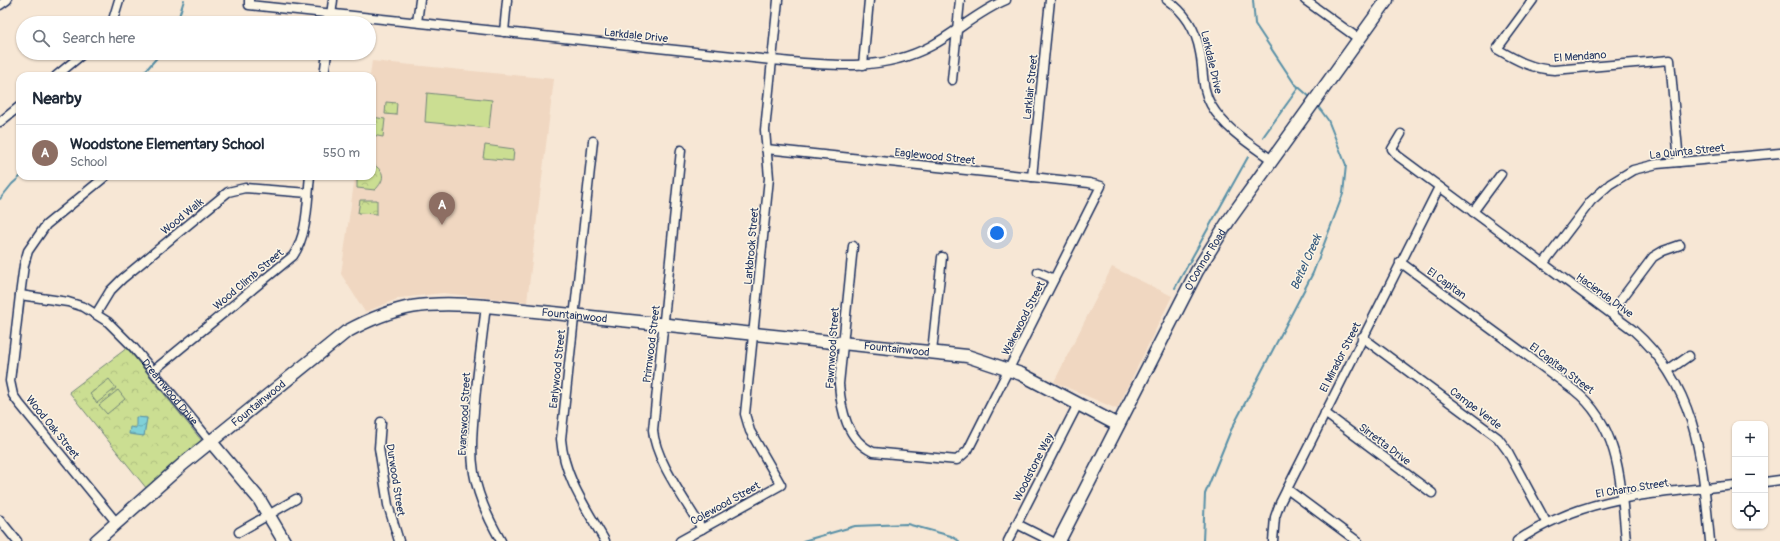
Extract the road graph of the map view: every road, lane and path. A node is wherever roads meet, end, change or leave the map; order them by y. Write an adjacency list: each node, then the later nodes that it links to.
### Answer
1 (7, 0): 16 (street)
2 (119, 0): 18 (street)
3 (333, 0): 17 (street)
4 (420, 0): 22 (street)
5 (507, 0): 24 (street)
6 (778, 0): 28 (street, Larkbrook Street)
7 (869, 0): 29 (street)
8 (960, 0): 23 (street)
9 (1006, 0): 23 (street, Larkdale Drive)
10 (1050, 0): 43 (street, Larklair Street)
11 (1167, 0): 40 (street, Larkdale Drive)
12 (1305, 0): 25 (street)
13 (1387, 0): 25 (street, O'Connor Road)
14 (1533, 0): 41 (street, El Mendano)
15 (249, 3): 17 (street, Larkdale Drive)
16 (0, 5)
17 (331, 13): 19 (street); 20 (street, Larkdale Drive)
18 (114, 16)
19 (331, 16)
20 (360, 16)
21 (376, 18): 22 (street, Larkdale Drive)
22 (418, 22): 24 (street, Larkdale Drive)
23 (957, 29): 29 (street, Larkdale Drive); 32 (street)
24 (504, 32): 28 (street, Larkdale Drive)
25 (1359, 39): 40 (street, O'Connor Road)
26 (75, 60): 30 (street)
27 (326, 60): 31 (street)
28 (772, 60): 29 (street, Larkdale Drive); 37 (street, Larkbrook Street)
29 (863, 66)
30 (61, 72)
31 (325, 72)
32 (952, 80)
33 (16, 109): 34 (street)
34 (0, 122)
35 (1401, 134): 47 (street, Hacienda Drive)
36 (593, 141): 61 (street, Earlywood Street)
37 (766, 149): 43 (street, Eaglewood Street); 64 (street, Larkbrook Street)
38 (681, 150): 63 (street, Primwood Street)
39 (1780, 153): 41 (street, La Quinta Street)
40 (1272, 160): 75 (street, O'Connor Road)
41 (1679, 162): 54 (street, La Quinta Street)
42 (1501, 174): 49 (street)
43 (1032, 177): 46 (street, Eaglewood Street)
44 (101, 180): 57 (street, Wood Oak Street)
45 (310, 180): 48 (street, Wood Climb Street)
46 (1101, 186): 56 (street, Wakewood Street)
47 (1439, 187): 49 (street, Hacienda Drive); 53 (street, El Mirador Street)
48 (308, 193): 60 (street, Wood Walk); 71 (street, Wood Climb Street)
49 (1473, 212): 54 (street, Hacienda Drive)
50 (1680, 245): 59 (street)
51 (853, 246): 66 (street, Fawnwood Street)
52 (942, 257): 67 (street)
53 (1400, 262): 62 (street, El Capitan); 65 (street, El Mirador Street)
54 (1543, 264): 59 (street, Hacienda Drive)
55 (1038, 272): 56 (street)
56 (1054, 279): 69 (street, Wakewood Street)
57 (20, 295): 60 (street, Dreamwood Drive); 89 (street, Wood Oak Street)
58 (486, 306): 61 (street, Fountainwood); 76 (street, Fountainwood); 98 (street, Evanswood Street)
59 (1611, 313): 70 (street, Hacienda Drive)
60 (96, 314): 71 (street, Dreamwood Drive)
61 (574, 315): 63 (street, Fountainwood); 99 (street, Earlywood Street)
62 (1481, 322): 85 (street, El Capitan Street)
63 (664, 325): 64 (street, Fountainwood); 92 (street, Primwood Street)
64 (754, 334): 66 (street, Fountainwood); 80 (street, Larkbrook Street)
65 (1362, 337): 73 (street, El Mirador Street); 90 (street, Campe Verde)
66 (842, 343): 67 (street, Fountainwood); 77 (street, Fawnwood Street)
67 (932, 352): 69 (street, Fountainwood)
68 (1689, 356): 70 (street)
69 (1009, 369): 72 (street, Fountainwood); 77 (street, Wakewood Street)
70 (1669, 370): 83 (street, Hacienda Drive)
71 (153, 371): 76 (street, Dreamwood Drive)
72 (1078, 404): 75 (street, Fountainwood); 91 (street, Woodstone Way)
73 (1325, 412): 82 (street, El Mirador Street); 84 (street, Sirretta Drive)
74 (381, 422): 97 (street, Durwood Street)
75 (1118, 425): 103 (street, O'Connor Road)
76 (211, 442): 87 (street, Dreamwood Drive); 89 (street, Fountainwood)
77 (962, 457)
78 (1780, 480): 79 (street)
79 (1768, 482)
80 (781, 485): 92 (street, Colewood Street)
81 (1732, 485): 83 (street, El Charro Street)
82 (1287, 489): 104 (street, El Mirador Street); 105 (street)
83 (1705, 489): 85 (street, El Charro Street); 108 (street, Hacienda Drive)
84 (1432, 493)
85 (1622, 498): 90 (street, El Charro Street); 107 (street, El Capitan Street)
86 (296, 499): 87 (street)
87 (269, 515): 93 (street); 96 (street, Dreamwood Drive)
88 (0, 520): 94 (street)
89 (116, 522): 95 (street, Fountainwood)
90 (1546, 522): 106 (street, El Charro Street)
91 (1017, 524): 101 (street, Woodstone Way); 102 (street)
92 (702, 528): 100 (street, Colewood Street)
93 (239, 532)
94 (17, 541)
95 (96, 541)
96 (284, 541)
97 (399, 541)
98 (500, 541)
99 (605, 541)
100 (680, 541)
101 (1008, 541)
102 (1051, 541)
103 (1059, 541)
104 (1273, 541)
105 (1357, 541)
106 (1517, 541)
107 (1626, 541)
108 (1710, 541)

